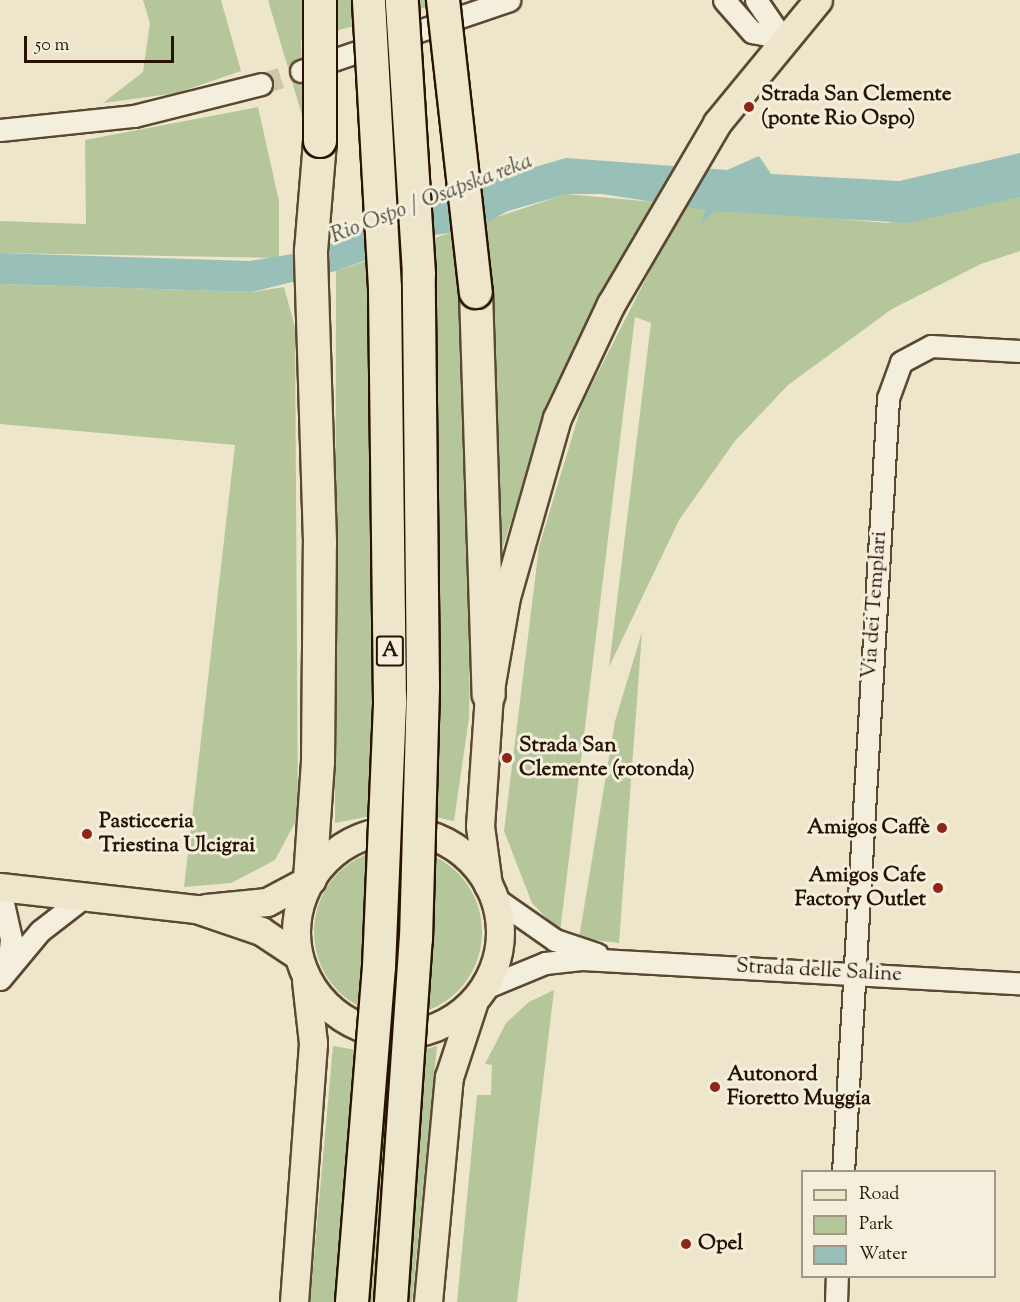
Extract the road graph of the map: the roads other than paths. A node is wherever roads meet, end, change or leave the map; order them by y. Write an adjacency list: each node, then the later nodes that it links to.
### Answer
1 (320, 0): 16 (highway, bridge)
2 (369, 0): 30 (highway, A, bridge)
3 (402, 0): 31 (highway, A, bridge)
4 (442, 0): 15 (highway, bridge)
5 (509, 0): 11 (street)
6 (724, 0): 9 (street)
7 (818, 0): 10 (main road)
8 (760, 1): 9 (street); 10 (street)
9 (743, 24): 10 (street)
10 (782, 38): 15 (main road)
11 (301, 71)
12 (261, 84): 13 (street)
13 (0, 130)
14 (1020, 351): 24 (street, Via dei Templari)
15 (489, 695): 18 (main road)
16 (310, 879): 18 (main road); 20 (main road); 22 (main road)
17 (0, 888): 19 (main road); 23 (street)
18 (490, 890): 21 (street, Strada delle Saline); 26 (main road)
19 (84, 897): 20 (main road); 23 (street)
20 (196, 909): 22 (main road)
21 (618, 960): 24 (street, Strada delle Saline); 26 (street, Strada delle Saline)
22 (301, 967): 26 (main road); 29 (main road)
23 (4, 973)
24 (852, 973): 25 (street, Strada delle Saline); 27 (street, Via dei Templari)
25 (1020, 983)
26 (478, 995): 32 (main road)
27 (843, 1170)
28 (837, 1278): 33 (street)
29 (294, 1302)
30 (352, 1302)
31 (391, 1302)
32 (428, 1302)
33 (836, 1302)

